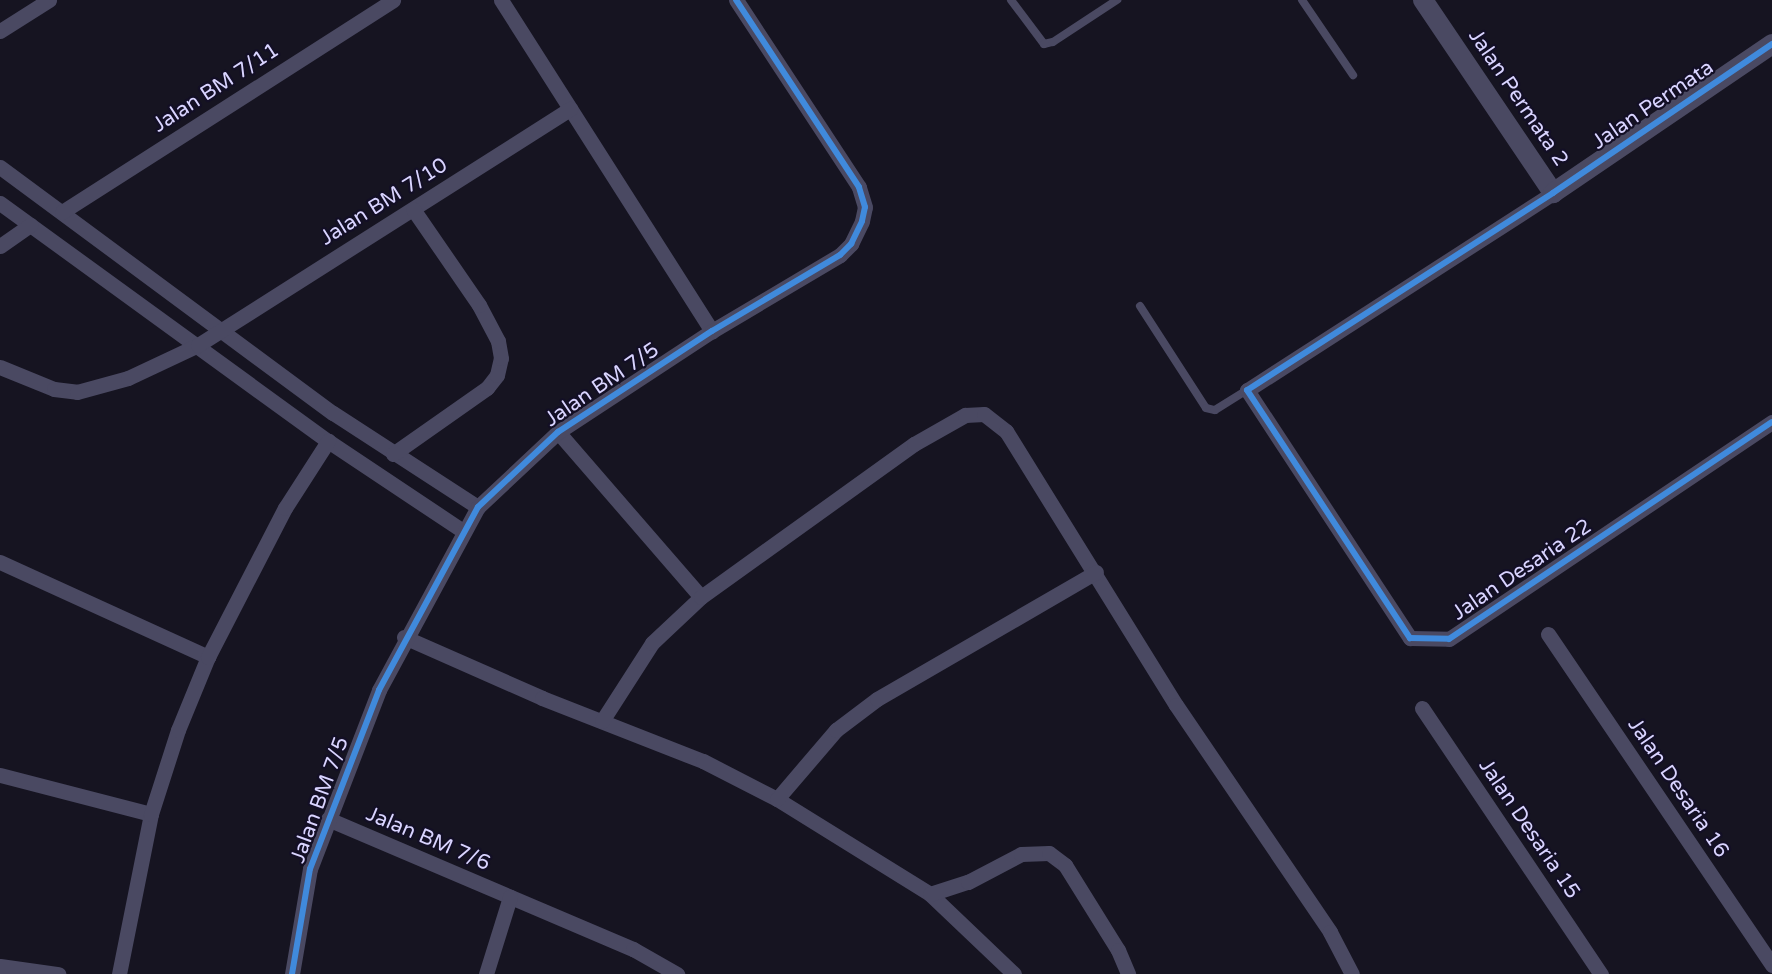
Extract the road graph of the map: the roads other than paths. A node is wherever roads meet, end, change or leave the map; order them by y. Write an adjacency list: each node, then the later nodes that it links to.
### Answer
1 (49, 0): 9 (street)
2 (393, 0): 17 (street, Jalan BM 7/11)
3 (501, 0): 12 (street)
4 (736, 0): 22 (street, Jalan BM 7/5)
5 (1011, 0): 6 (lane)
6 (1117, 0)
7 (1302, 0): 11 (lane)
8 (1423, 0): 14 (street, Jalan Permata 2)
9 (0, 31)
10 (1772, 44): 14 (street, Jalan Permata)
11 (1353, 75)
12 (570, 109): 16 (street, Jalan BM 7/10); 22 (street)
13 (0, 167): 17 (street)
14 (1553, 193): 25 (street)
15 (0, 203): 18 (street)
16 (413, 209): 21 (street, Jalan BM 7/10); 29 (street)
17 (62, 212): 21 (street)
18 (30, 225): 19 (street); 23 (street)
19 (0, 246)
20 (1140, 306): 25 (lane)
21 (219, 329): 23 (street, Jalan BM 7/10); 29 (street)
22 (712, 331): 27 (street, Jalan BM 7/5)
23 (198, 345): 24 (street, Jalan BM 7/10); 28 (street)
24 (0, 367)
25 (1247, 390): 26 (street, Jalan Desaria 22)
26 (1772, 422)
27 (558, 432): 30 (street, Jalan BM 7/5); 34 (street)
28 (328, 441): 31 (street); 37 (street)
29 (393, 454): 30 (street)
30 (478, 507): 31 (street, Jalan BM 7/5)
31 (463, 531): 36 (street, Jalan BM 7/5)
32 (0, 562): 37 (street)
33 (1096, 572): 34 (street); 41 (street); 55 (street)
34 (701, 597): 39 (street)
35 (1548, 634): 47 (street, Jalan Desaria 16)
36 (404, 637): 39 (street); 43 (street, Jalan BM 7/5)
37 (208, 657): 42 (street)
38 (1422, 708): 56 (street, Jalan Desaria 15)
39 (603, 721): 41 (street)
40 (0, 776): 42 (street)
41 (777, 799): 44 (street)
42 (151, 814): 49 (street)
43 (328, 819): 45 (street, Jalan BM 7/6); 50 (street, Jalan BM 7/5)
44 (930, 894): 53 (street); 54 (street)
45 (510, 897): 51 (street); 52 (street, Jalan BM 7/6)
46 (0, 966): 48 (street)
47 (1772, 966)
48 (58, 974)
49 (119, 974)
50 (292, 974)
51 (486, 974)
52 (676, 974)
53 (1014, 974)
54 (1128, 974)
55 (1352, 974)
56 (1601, 974)

